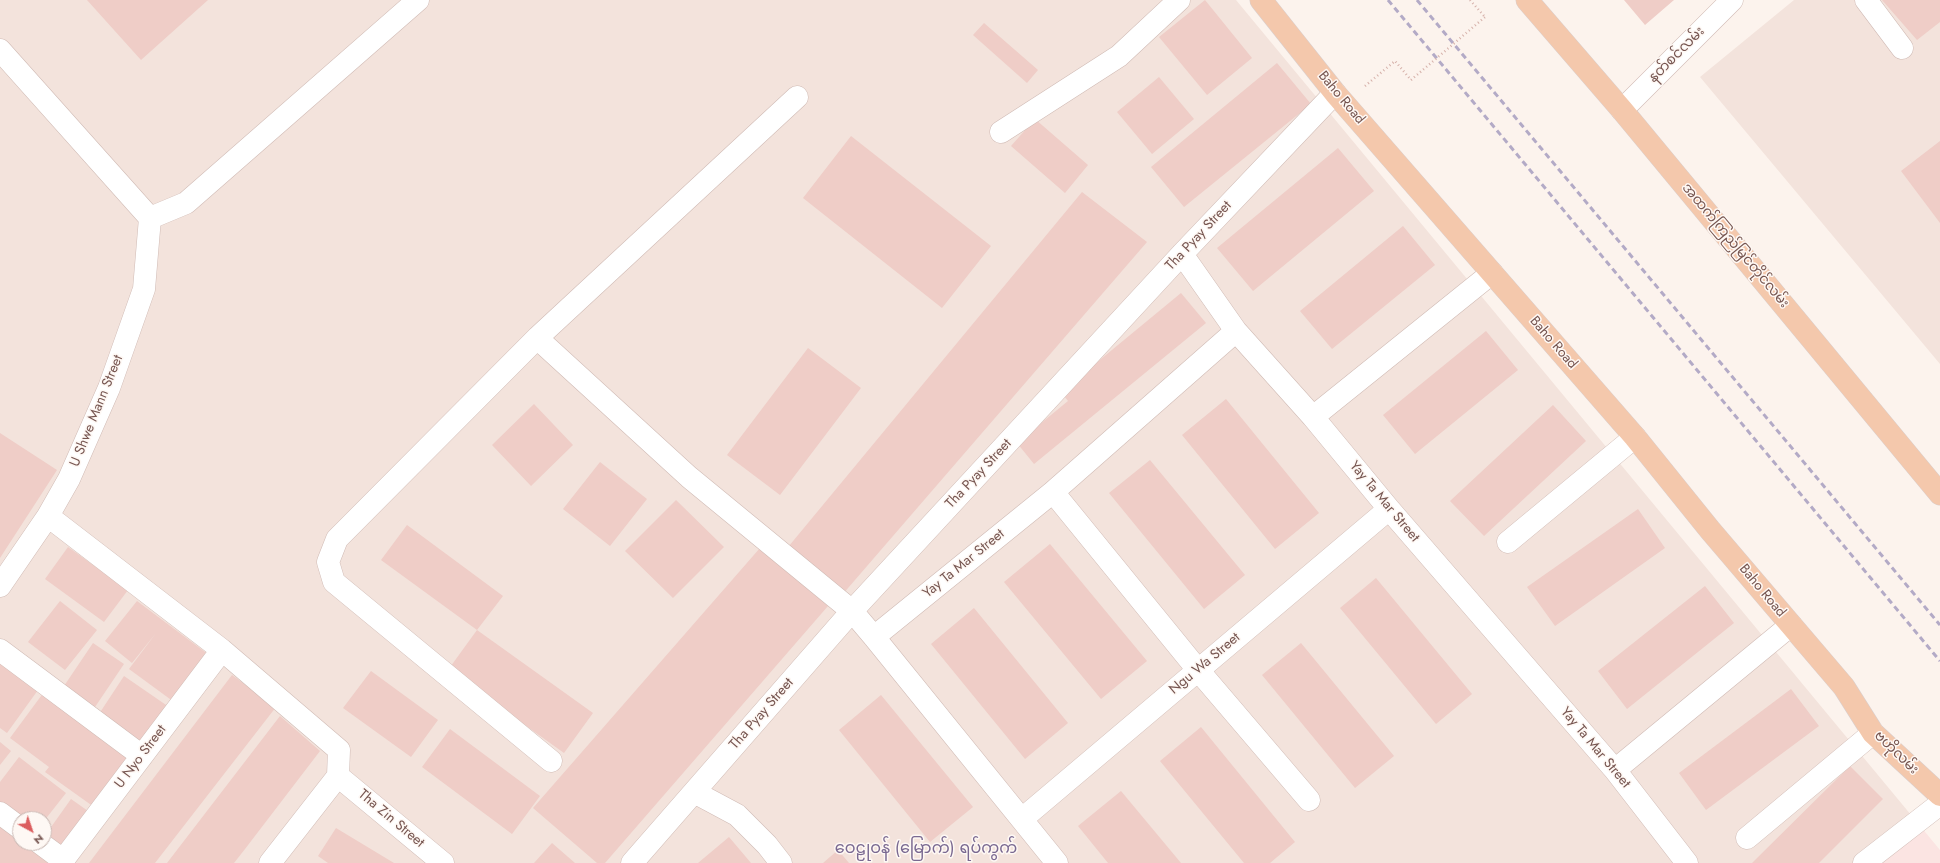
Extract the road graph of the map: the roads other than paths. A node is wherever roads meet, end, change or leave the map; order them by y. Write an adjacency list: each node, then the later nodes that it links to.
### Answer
1 (418, 0): 13 (street)
2 (1179, 0): 12 (street)
3 (1261, 0): 10 (main road, Baho Road)
4 (1527, 0): 11 (main road, အထက်ကြည်မြင်တိုင်လမ်း)
5 (1732, 0): 11 (street, နတ်စင်လမ်း)
6 (1866, 0): 7 (street)
7 (1902, 48)
8 (0, 50): 13 (street)
9 (797, 97): 17 (street)
10 (1340, 98): 14 (street, Tha Pyay Street); 15 (main road, Baho Road)
11 (1622, 110): 21 (main road, အထက်ကြည်မြင်တိုင်လမ်း)
12 (1001, 132)
13 (150, 218): 23 (street, U Shwe Mann Street)
14 (1182, 254): 16 (street); 26 (street, Tha Pyay Street)
15 (1492, 273): 18 (street); 19 (main road, Baho Road)
16 (1236, 331): 18 (street, Yay Ta Mar Street); 20 (street, Yay Ta Mar Street)
17 (537, 338): 26 (street); 35 (street)
18 (1313, 417): 22 (street, Yay Ta Mar Street)
19 (1635, 437): 24 (street); 27 (main road, Baho Road)
20 (1053, 492): 28 (street, Yay Ta Mar Street); 31 (street)
21 (1940, 494)
22 (1389, 509): 31 (street, Ngu Wa Street); 36 (street, Yay Ta Mar Street)
23 (48, 516): 25 (street, U Shwe Mann Street); 30 (street)
24 (1508, 542)
25 (0, 586)
26 (852, 611): 28 (street); 38 (street, Tha Pyay Street)
27 (1791, 626): 32 (main road, Baho Road); 36 (street)
28 (874, 636): 43 (street)
29 (0, 650): 34 (street)
30 (222, 650): 34 (street, U Nyo Street); 37 (street)
31 (1198, 670): 40 (street); 43 (street, Ngu Wa Street)
32 (1844, 687): 33 (main road, ဗဟိုလမ်း)
33 (1873, 733): 39 (main road, ဗဟိုလမ်း); 45 (street)
34 (142, 756): 47 (street, U Nyo Street)
35 (551, 760)
36 (1615, 770): 53 (street, Yay Ta Mar Street)
37 (338, 776): 48 (street); 49 (street, Tha Zin Street)
38 (694, 792): 50 (street, Tha Pyay Street); 51 (street)
39 (1940, 795)
40 (1309, 800)
41 (1940, 804): 54 (street)
42 (0, 813): 44 (street)
43 (1022, 820): 52 (street)
44 (12, 822)
45 (1747, 838)
46 (49, 851): 47 (street)
47 (62, 862)
48 (270, 863)
49 (443, 863)
50 (632, 863)
51 (780, 863)
52 (1057, 863)
53 (1687, 863)
54 (1864, 863)

